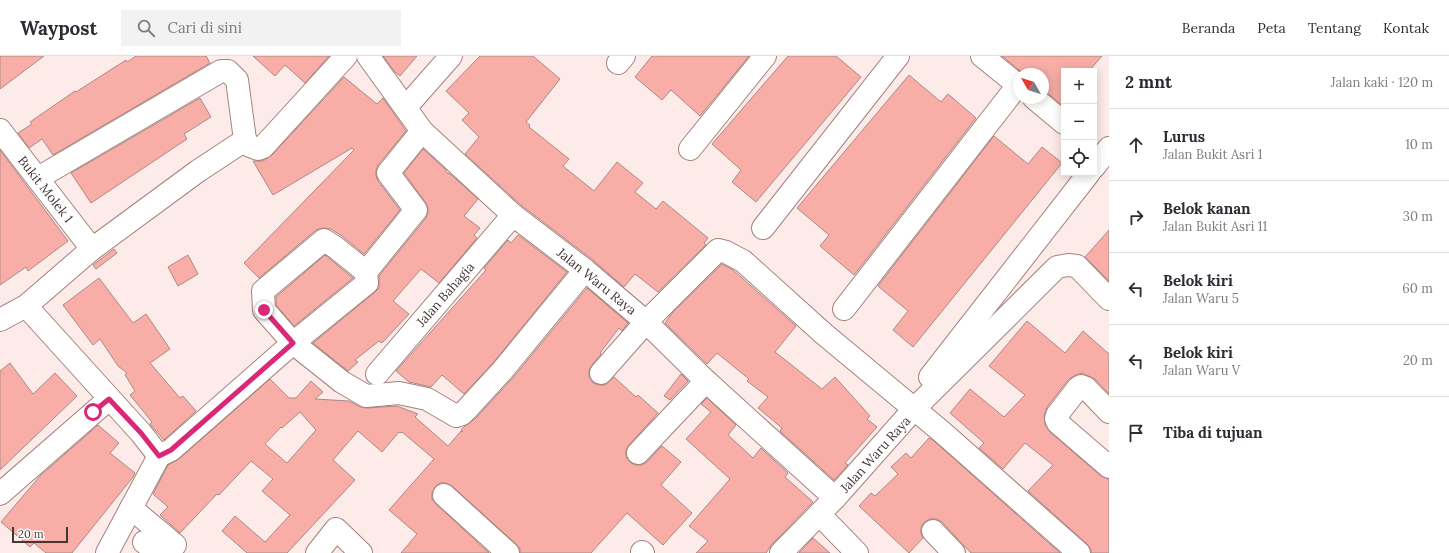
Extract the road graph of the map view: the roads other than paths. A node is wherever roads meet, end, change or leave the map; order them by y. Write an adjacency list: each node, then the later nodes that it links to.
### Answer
1 (346, 56): 14 (street)
2 (368, 56): 10 (street, Jalan Waru Raya)
3 (451, 56): 10 (street)
4 (765, 56): 15 (street)
5 (898, 56): 19 (street)
6 (982, 56): 7 (street)
7 (1013, 81)
8 (1013, 103): 25 (street)
9 (1041, 104): 11 (street)
10 (406, 107): 13 (street, Jalan Waru Raya)
11 (1061, 121)
12 (0, 130): 17 (street, Bukit Molek 1)
13 (422, 131): 18 (street, Jalan Waru Raya); 22 (street)
14 (245, 140): 17 (street); 20 (street)
15 (690, 149)
16 (1087, 176): 32 (street)
17 (38, 178): 20 (street, Bukit Molek 1)
18 (513, 215): 21 (street, Jalan Waru Raya); 30 (street, Jalan Bahagia)
19 (763, 228)
20 (92, 249): 24 (street)
21 (585, 270): 27 (street, Jalan Waru Raya); 28 (street)
22 (366, 272): 28 (street); 28 (street)
23 (1109, 299): 34 (street, Jalan Waru Raya)
24 (26, 306): 26 (street); 33 (street)
25 (844, 309)
26 (0, 320)
27 (646, 322): 29 (street); 31 (street, Jalan Waru Raya); 34 (street)
28 (293, 343): 37 (street)
29 (601, 373)
30 (377, 374)
31 (706, 381): 36 (street); 41 (street, Jalan Waru Raya)
32 (925, 383)
33 (109, 399): 37 (street); 39 (street)
34 (914, 409): 41 (street, Jalan Waru Raya); 53 (street)
35 (1109, 412): 38 (street)
36 (638, 453)
37 (159, 456): 42 (street)
38 (1109, 467)
39 (0, 494)
40 (444, 495): 50 (street)
41 (836, 498): 43 (street, Jalan Waru Raya)
42 (131, 508): 45 (street); 47 (street)
43 (820, 514): 46 (street, Jalan Waru Raya); 51 (street)
44 (933, 531): 52 (street)
45 (159, 547)
46 (784, 552)
47 (107, 553)
48 (317, 553): 49 (street)
49 (361, 553)
50 (508, 553)
51 (857, 553)
52 (954, 553)
53 (1079, 553)

